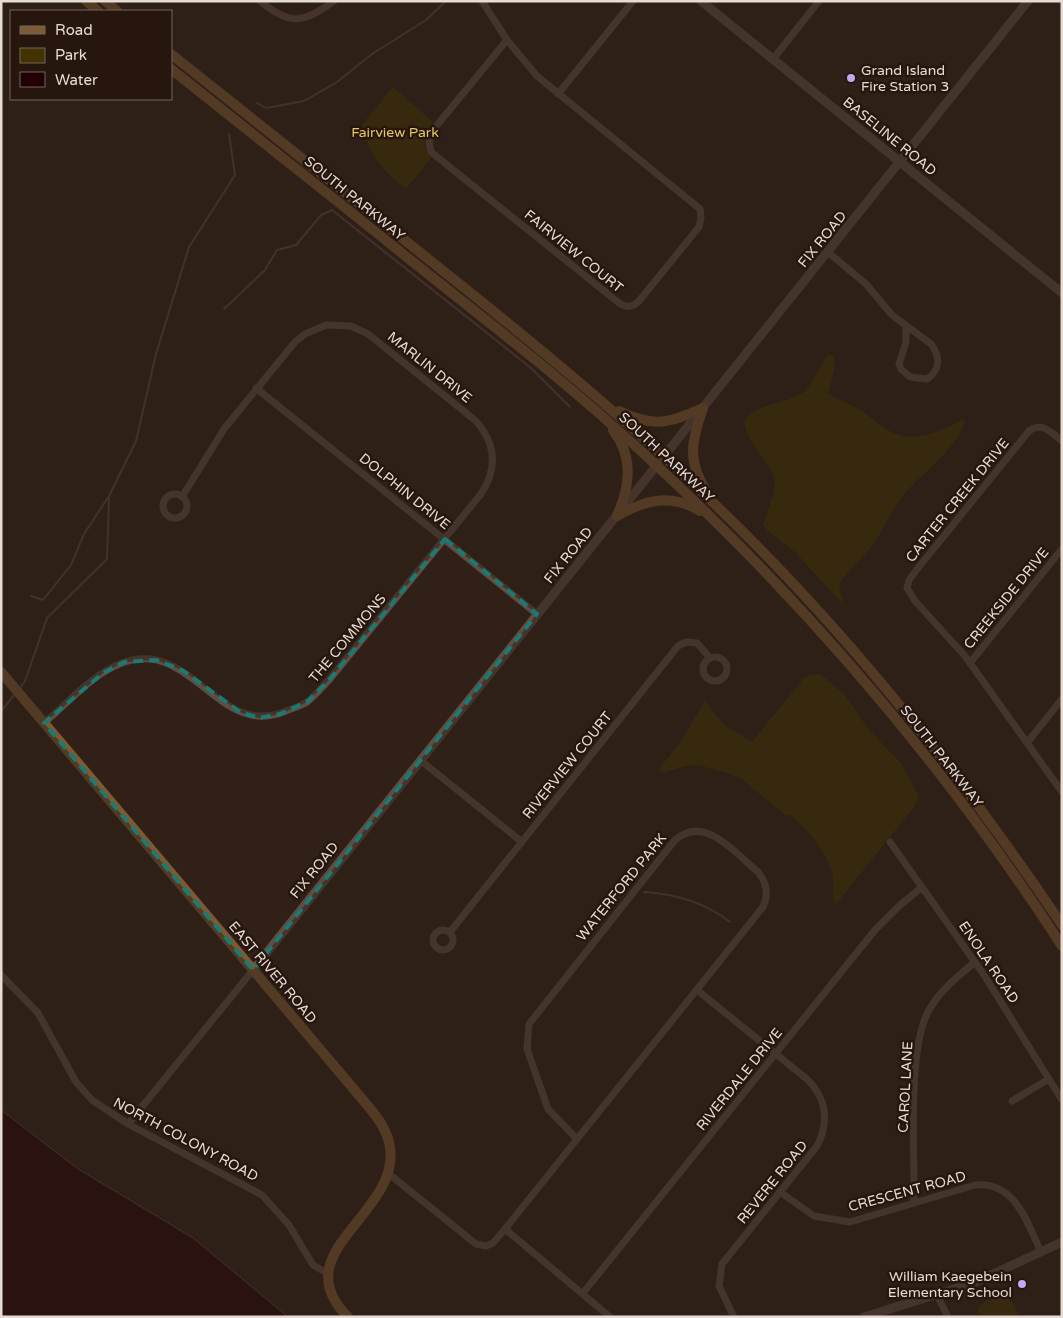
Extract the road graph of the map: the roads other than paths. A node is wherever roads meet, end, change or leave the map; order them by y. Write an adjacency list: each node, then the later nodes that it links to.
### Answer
1 (86, 1): 10 (main road)
2 (105, 1): 11 (main road)
3 (260, 1): 4 (street)
4 (334, 1)
5 (482, 1): 12 (street)
6 (633, 1): 16 (street)
7 (701, 1): 14 (street, BASELINE ROAD)
8 (819, 1): 14 (street)
9 (1028, 1): 17 (street, FIX ROAD)
10 (97, 10)
11 (116, 10)
12 (507, 40): 16 (street, FAIRVIEW COURT); 16 (street, FAIRVIEW COURT)
13 (172, 55): 22 (main road, SOUTH PARKWAY)
14 (773, 59): 17 (street, BASELINE ROAD)
15 (172, 70): 24 (main road, SOUTH PARKWAY)
16 (558, 94)
17 (901, 162): 18 (street, FIX ROAD); 19 (street, BASELINE ROAD)
18 (829, 253): 20 (street); 23 (street, FIX ROAD)
19 (1062, 293)
20 (906, 326): 20 (street)
21 (256, 388): 28 (street, MARLIN DRIVE); 32 (street, DOLPHIN DRIVE); 32 (street, MARLIN DRIVE)
22 (607, 405): 23 (main road); 26 (main road, SOUTH PARKWAY)
23 (703, 408): 26 (street, FIX ROAD); 29 (main road)
24 (597, 412): 27 (main road, SOUTH PARKWAY); 30 (main road)
25 (1062, 441): 36 (street, CARTER CREEK DRIVE)
26 (664, 457): 27 (street, FIX ROAD); 29 (main road, SOUTH PARKWAY)
27 (657, 466): 30 (street, FIX ROAD); 31 (main road, SOUTH PARKWAY)
28 (182, 497)
29 (713, 503): 46 (main road, SOUTH PARKWAY)
30 (617, 516): 31 (main road); 34 (street, FIX ROAD)
31 (713, 519): 48 (main road, SOUTH PARKWAY)
32 (445, 539): 34 (street, DOLPHIN DRIVE); 39 (street, THE COMMONS)
33 (1062, 548): 36 (street, CREEKSIDE DRIVE)
34 (537, 614): 41 (street, FIX ROAD)
35 (710, 658): 43 (street, RIVERVIEW COURT)
36 (970, 663): 40 (street)
37 (1, 672): 39 (main road, EAST RIVER ROAD)
38 (1062, 699): 40 (street)
39 (44, 723): 50 (main road, EAST RIVER ROAD)
40 (1026, 744): 42 (street)
41 (420, 760): 43 (street); 50 (street, FIX ROAD)
42 (1062, 792)
43 (522, 842): 47 (street, RIVERVIEW COURT)
44 (890, 842): 45 (street, ENOLA ROAD)
45 (922, 887): 49 (street, ENOLA ROAD); 53 (street, RIVERDALE DRIVE)
46 (1062, 925)
47 (450, 932)
48 (1062, 946)
49 (975, 962): 54 (street, ENOLA ROAD); 61 (street, CAROL LANE)
50 (253, 970): 57 (street, FIX ROAD); 59 (main road, EAST RIVER ROAD)
51 (1, 975): 57 (street, NORTH COLONY ROAD)
52 (697, 990): 53 (street, REVERE ROAD); 58 (street, WATERFORD PARK); 58 (street, WATERFORD PARK)
53 (775, 1054): 60 (street, REVERE ROAD); 66 (street, RIVERDALE DRIVE)
54 (1049, 1079): 55 (street, ENOLA ROAD); 56 (street)
55 (1062, 1100)
56 (1012, 1101)
57 (128, 1124): 65 (street, NORTH COLONY ROAD)
58 (577, 1139): 62 (street, WATERFORD PARK)
59 (389, 1174): 62 (street, WATERFORD PARK); 65 (main road, EAST RIVER ROAD)
60 (780, 1192): 61 (street, CRESCENT ROAD); 70 (street, REVERE ROAD)
61 (914, 1203): 64 (street, CRESCENT ROAD)
62 (505, 1229): 66 (street)
63 (1062, 1242): 64 (street)
64 (1041, 1252): 67 (street)
65 (328, 1273): 69 (main road, EAST RIVER ROAD)
66 (583, 1294): 68 (street)
67 (937, 1295): 71 (street); 72 (street)
68 (607, 1316)
69 (348, 1317)
70 (734, 1317)
71 (864, 1317)
72 (948, 1317)

